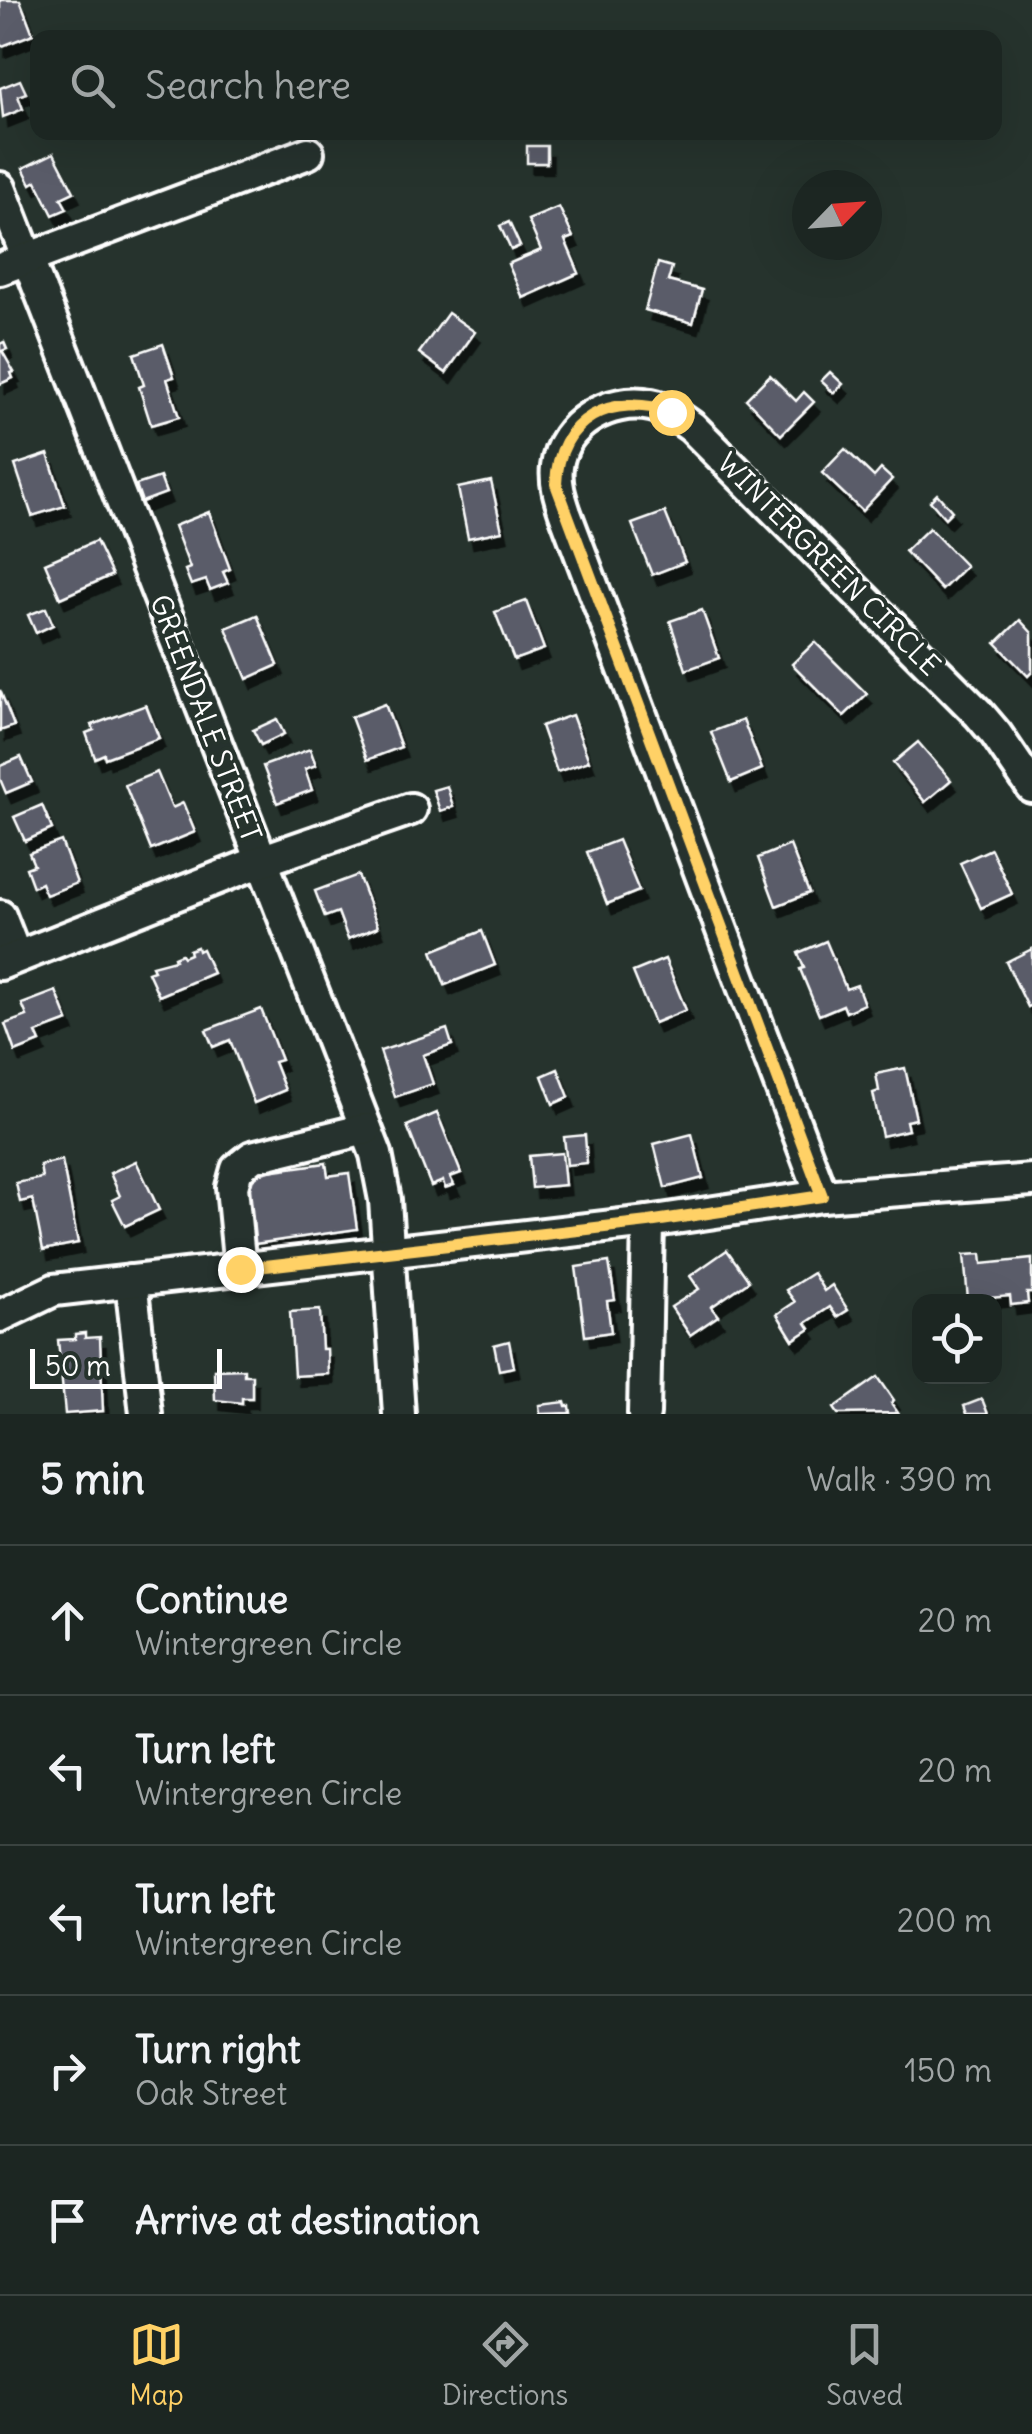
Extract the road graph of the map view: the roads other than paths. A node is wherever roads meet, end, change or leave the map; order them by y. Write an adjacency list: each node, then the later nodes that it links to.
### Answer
1 (308, 152): 3 (street)
2 (0, 188): 3 (street, GREENDALE STREET)
3 (14, 264): 6 (street, GREENDALE STREET)
4 (1032, 787): 11 (street, WINTERGREEN CIRCLE)
5 (412, 809): 6 (street)
6 (262, 861): 8 (street); 9 (street, GREENDALE STREET)
7 (0, 916): 8 (street)
8 (8, 961)
9 (366, 1130): 13 (street, GREENDALE STREET); 14 (street)
10 (1032, 1180): 11 (street)
11 (822, 1196): 12 (street)
12 (648, 1222): 13 (street); 21 (street)
13 (388, 1253): 14 (street); 20 (street, GREENDALE STREET)
14 (240, 1269): 15 (street)
15 (131, 1281): 17 (street); 19 (street)
16 (0, 1290): 17 (street)
17 (54, 1290): 18 (street)
18 (0, 1316)
19 (146, 1414)
20 (399, 1414)
21 (644, 1414)

